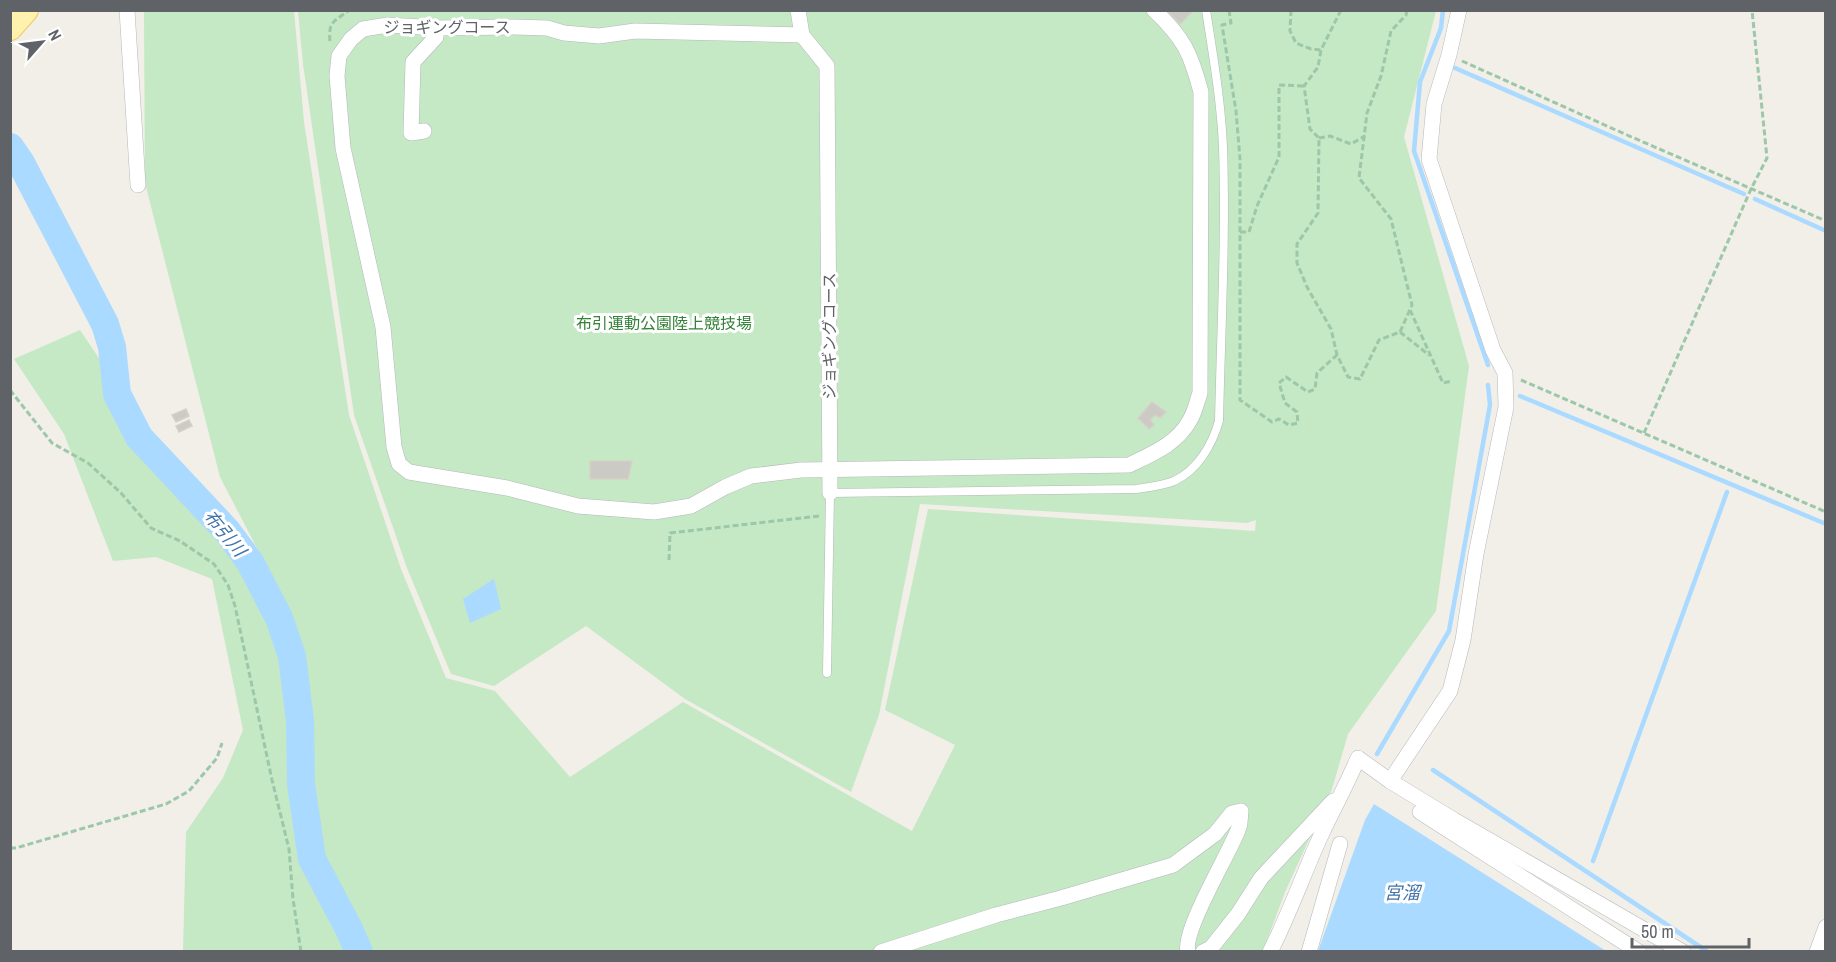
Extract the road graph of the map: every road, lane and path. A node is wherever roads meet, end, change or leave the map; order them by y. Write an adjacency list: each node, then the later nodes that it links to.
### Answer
1 (26, 10): 13 (main road)
2 (127, 10): 23 (street)
3 (350, 10): 18 (path)
4 (798, 10): 15 (street)
5 (1154, 10): 35 (street)
6 (1206, 10): 36 (lane)
7 (1229, 10): 26 (path)
8 (1291, 10): 16 (path)
9 (1341, 10): 16 (path)
10 (1407, 10): 21 (path)
11 (1459, 10): 17 (street)
12 (1752, 10): 24 (path)
13 (10, 28)
14 (436, 28): 15 (street, ジョギングコース); 18 (street, ジョギングコース); 20 (street)
15 (802, 35): 35 (street, ジョギングコース)
16 (1321, 50): 19 (path)
17 (1449, 55): 24 (path); 31 (street)
18 (339, 56): 35 (street)
19 (1304, 86): 22 (path); 26 (path)
20 (424, 131)
21 (1365, 136): 22 (path); 27 (path)
22 (1320, 138): 29 (path)
23 (138, 185)
24 (1752, 189): 25 (path); 34 (path)
25 (1826, 221)
26 (1240, 232): 29 (path)
27 (1410, 310): 28 (path); 30 (path)
28 (1400, 332): 29 (path); 30 (path)
29 (1337, 355)
30 (1430, 356): 32 (path)
31 (1505, 373): 34 (path); 43 (street)
32 (1452, 381)
33 (10, 390): 48 (path)
34 (1644, 433): 37 (path)
35 (830, 470): 36 (street, ジョギングコース)
36 (830, 493): 38 (lane)
37 (1826, 512)
38 (829, 514): 39 (path); 40 (lane)
39 (669, 560)
40 (827, 673)
41 (222, 743): 46 (path)
42 (1372, 781): 54 (street)
43 (1390, 781): 44 (street); 55 (street)
44 (1345, 788): 51 (street); 52 (street)
45 (1340, 844): 53 (street)
46 (10, 848)
47 (1826, 927): 56 (street)
48 (301, 951)
49 (881, 951): 50 (street)
50 (1188, 951)
51 (1203, 951)
52 (1270, 951)
53 (1309, 951)
54 (1639, 951)
55 (1683, 951)
56 (1817, 951)

